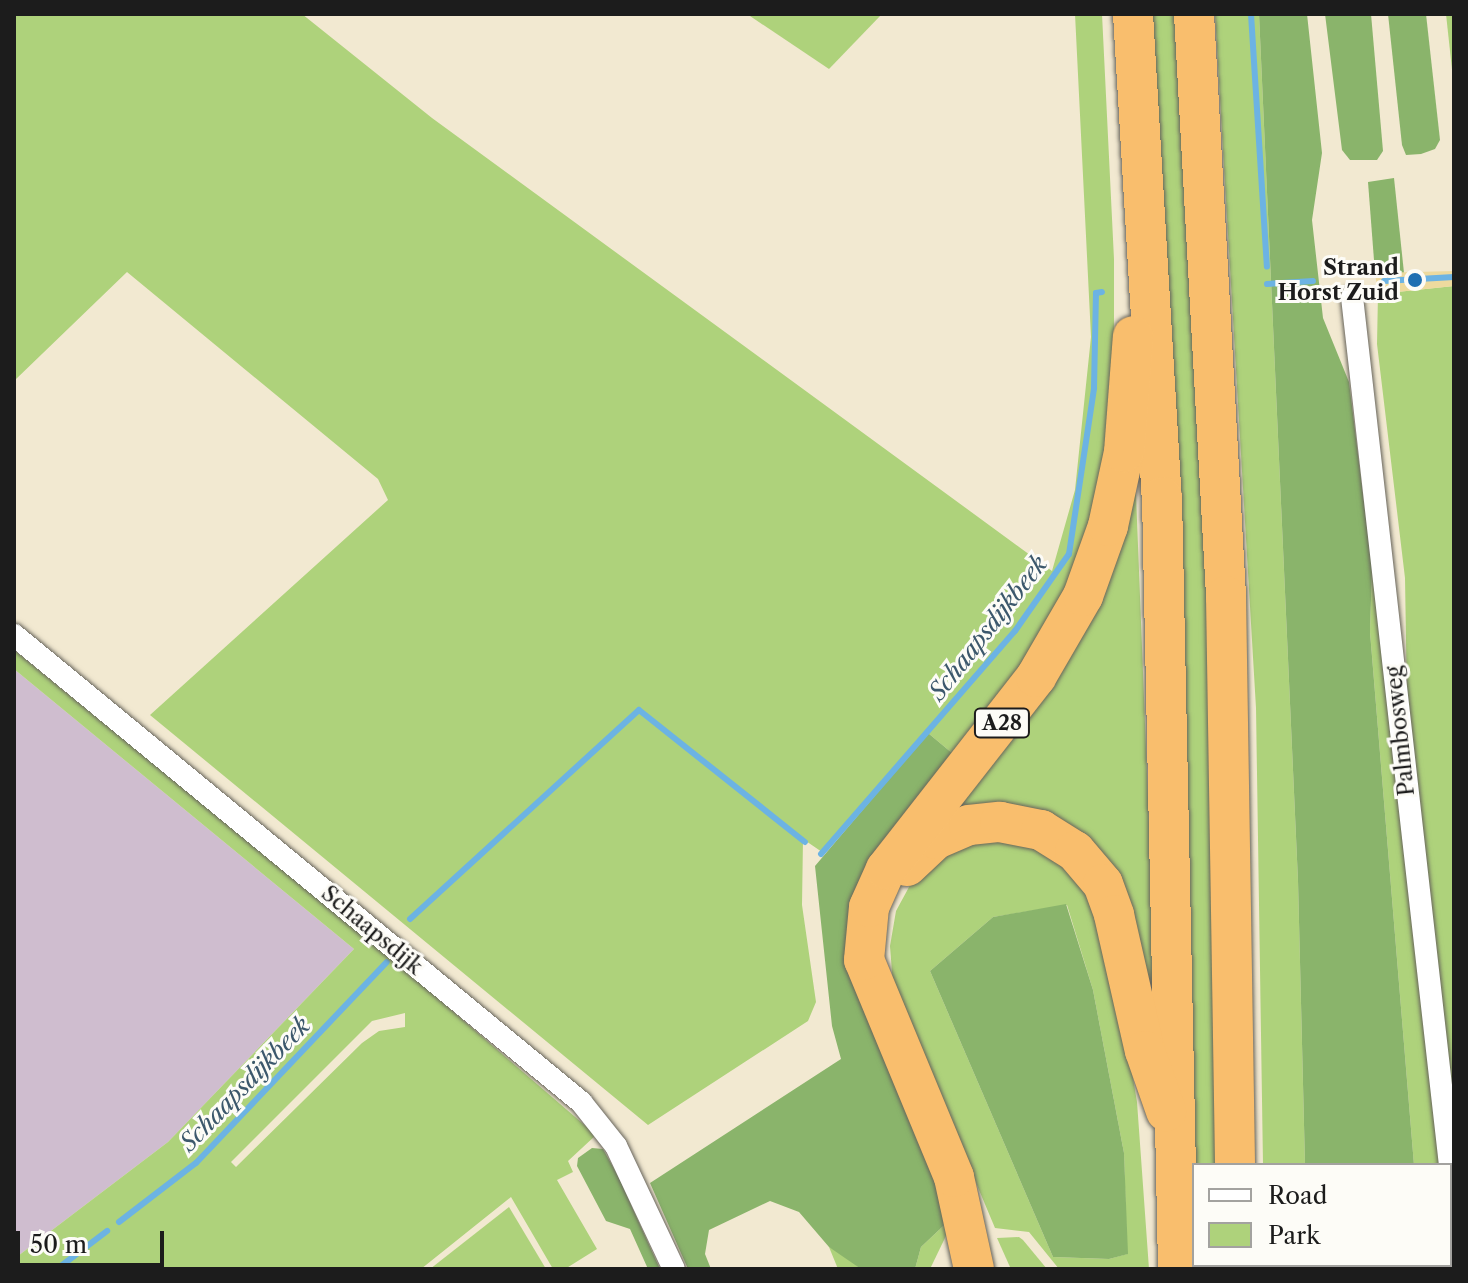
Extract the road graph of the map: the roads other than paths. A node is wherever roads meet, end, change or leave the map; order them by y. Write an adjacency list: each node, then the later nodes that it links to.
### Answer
1 (1133, 14): 3 (highway, A28)
2 (1194, 14): 7 (highway)
3 (1146, 188): 6 (highway, A28); 10 (highway, A28)
4 (1352, 297): 8 (street, Palmbosweg)
5 (14, 635): 9 (street, Schaapsdijk)
6 (1178, 1145): 11 (highway, A28); 12 (highway, A28)
7 (1235, 1163)
8 (1450, 1163)
9 (674, 1269)
10 (974, 1269)
11 (1000, 1269)
12 (1178, 1269)

